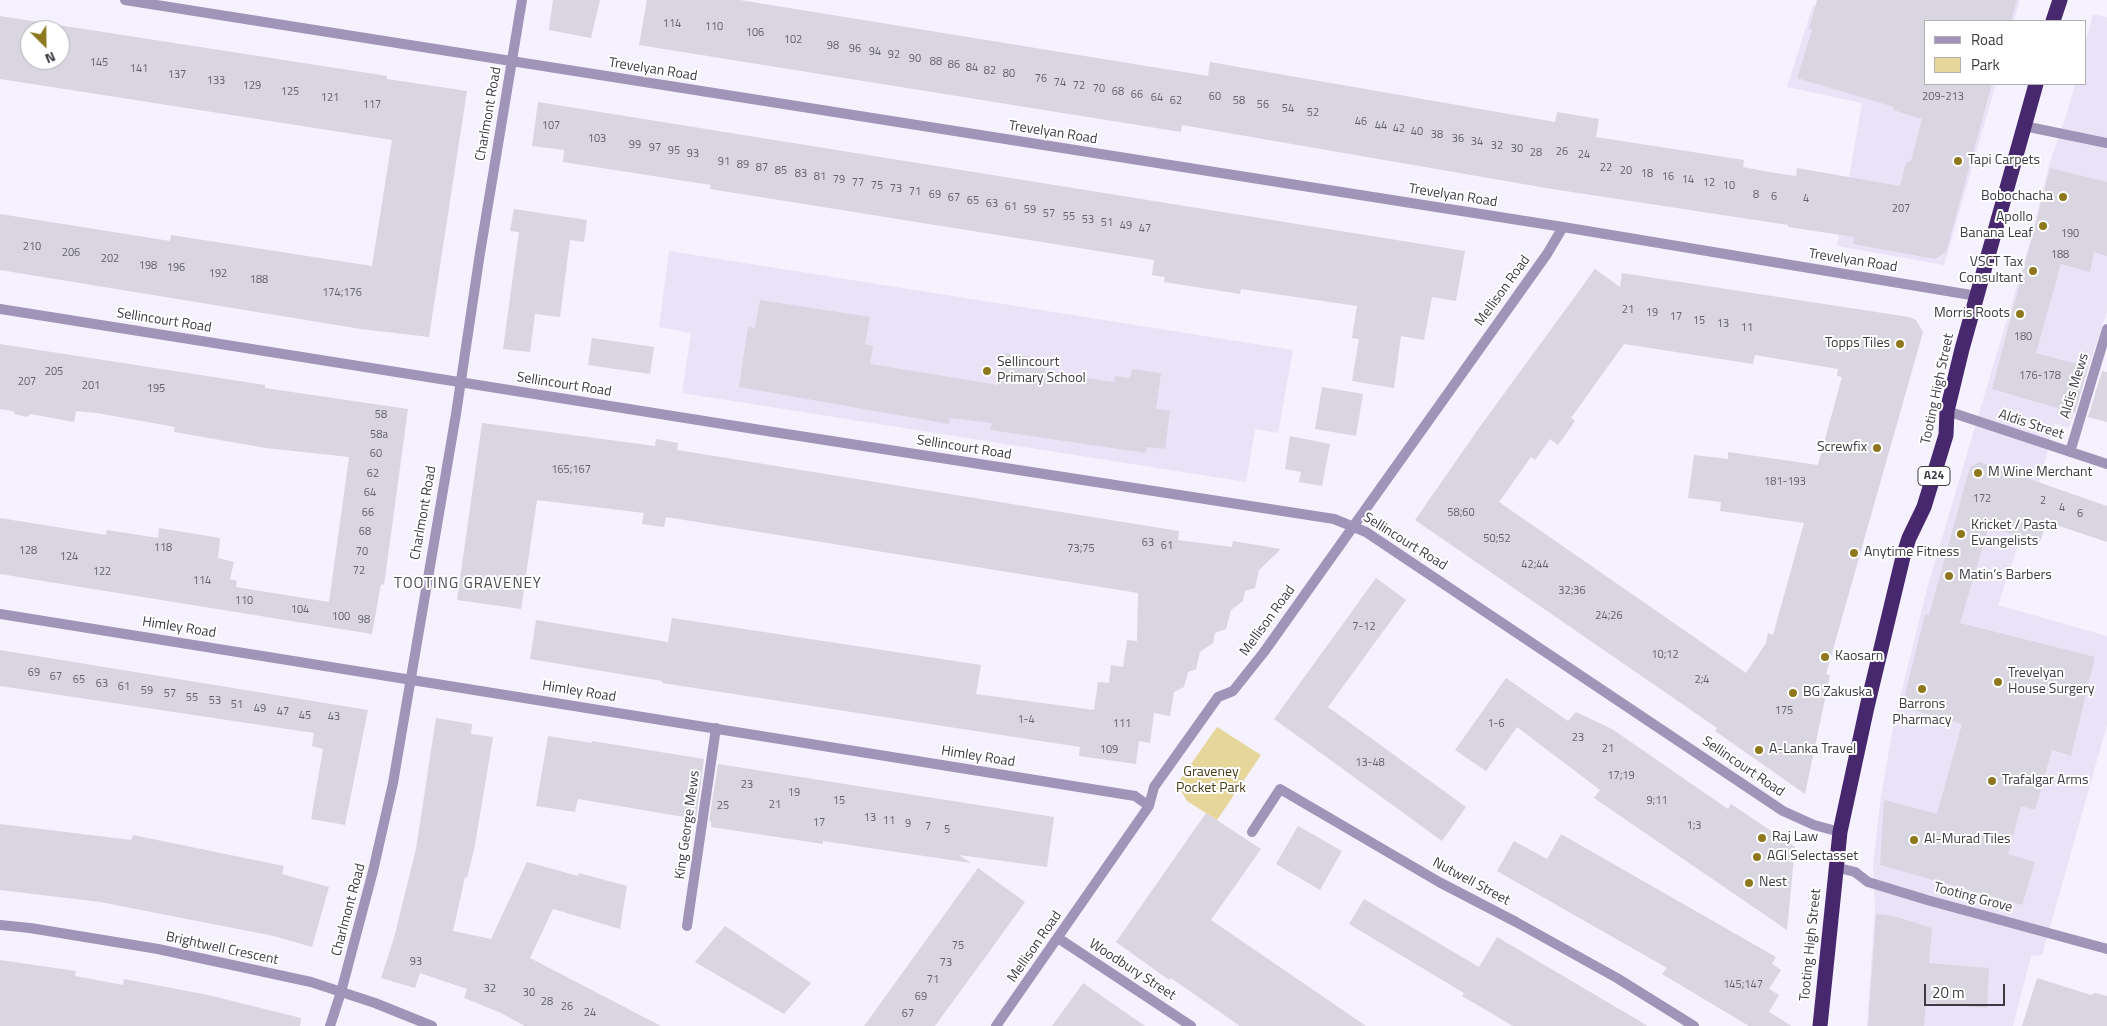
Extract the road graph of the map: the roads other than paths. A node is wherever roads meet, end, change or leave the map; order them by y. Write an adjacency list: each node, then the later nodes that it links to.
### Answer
1 (125, 0): 5 (street, Trevelyan Road)
2 (522, 0): 5 (street, Charlmont Road)
3 (2060, 0): 4 (highway)
4 (2053, 20)
5 (512, 62): 9 (street, Trevelyan Road); 13 (street, Charlmont Road)
6 (2036, 85): 7 (highway, Tooting High Street / A24)
7 (2024, 126): 8 (street); 10 (highway, Tooting High Street / A24)
8 (2107, 143)
9 (1563, 227): 10 (street, Trevelyan Road); 17 (street, Mellison Road)
10 (1977, 296): 14 (highway, Tooting High Street / A24)
11 (0, 309): 13 (street, Sellincourt Road)
12 (2107, 329): 15 (street, Aldis Mews)
13 (460, 381): 17 (street, Sellincourt Road); 19 (street, Charlmont Road)
14 (1947, 411): 15 (street, Aldis Street); 23 (highway, Tooting High Street / A24)
15 (2070, 452): 16 (street, Aldis Street)
16 (2107, 464)
17 (1353, 526): 21 (street, Mellison Road); 23 (street, Sellincourt Road)
18 (0, 614): 19 (street, Himley Road)
19 (410, 678): 20 (street, Himley Road); 29 (street, Charlmont Road)
20 (716, 728): 21 (street, Himley Road); 26 (street, King George Mews)
21 (1150, 806): 27 (street, Mellison Road)
22 (1252, 832): 34 (street, Nutwell Street)
23 (1840, 832): 24 (highway, Tooting High Street / A24)
24 (1835, 867): 28 (street, Tooting Grove); 35 (highway, Tooting High Street / A24)
25 (0, 925): 29 (street, Brightwell Crescent)
26 (687, 926)
27 (1058, 938): 32 (street, Mellison Road); 33 (street, Woodbury Street)
28 (2107, 949)
29 (341, 992): 30 (street, Charlmont Road); 31 (street, Brightwell Crescent)
30 (330, 1026)
31 (432, 1026)
32 (996, 1026)
33 (1191, 1026)
34 (1694, 1026)
35 (1820, 1026)

